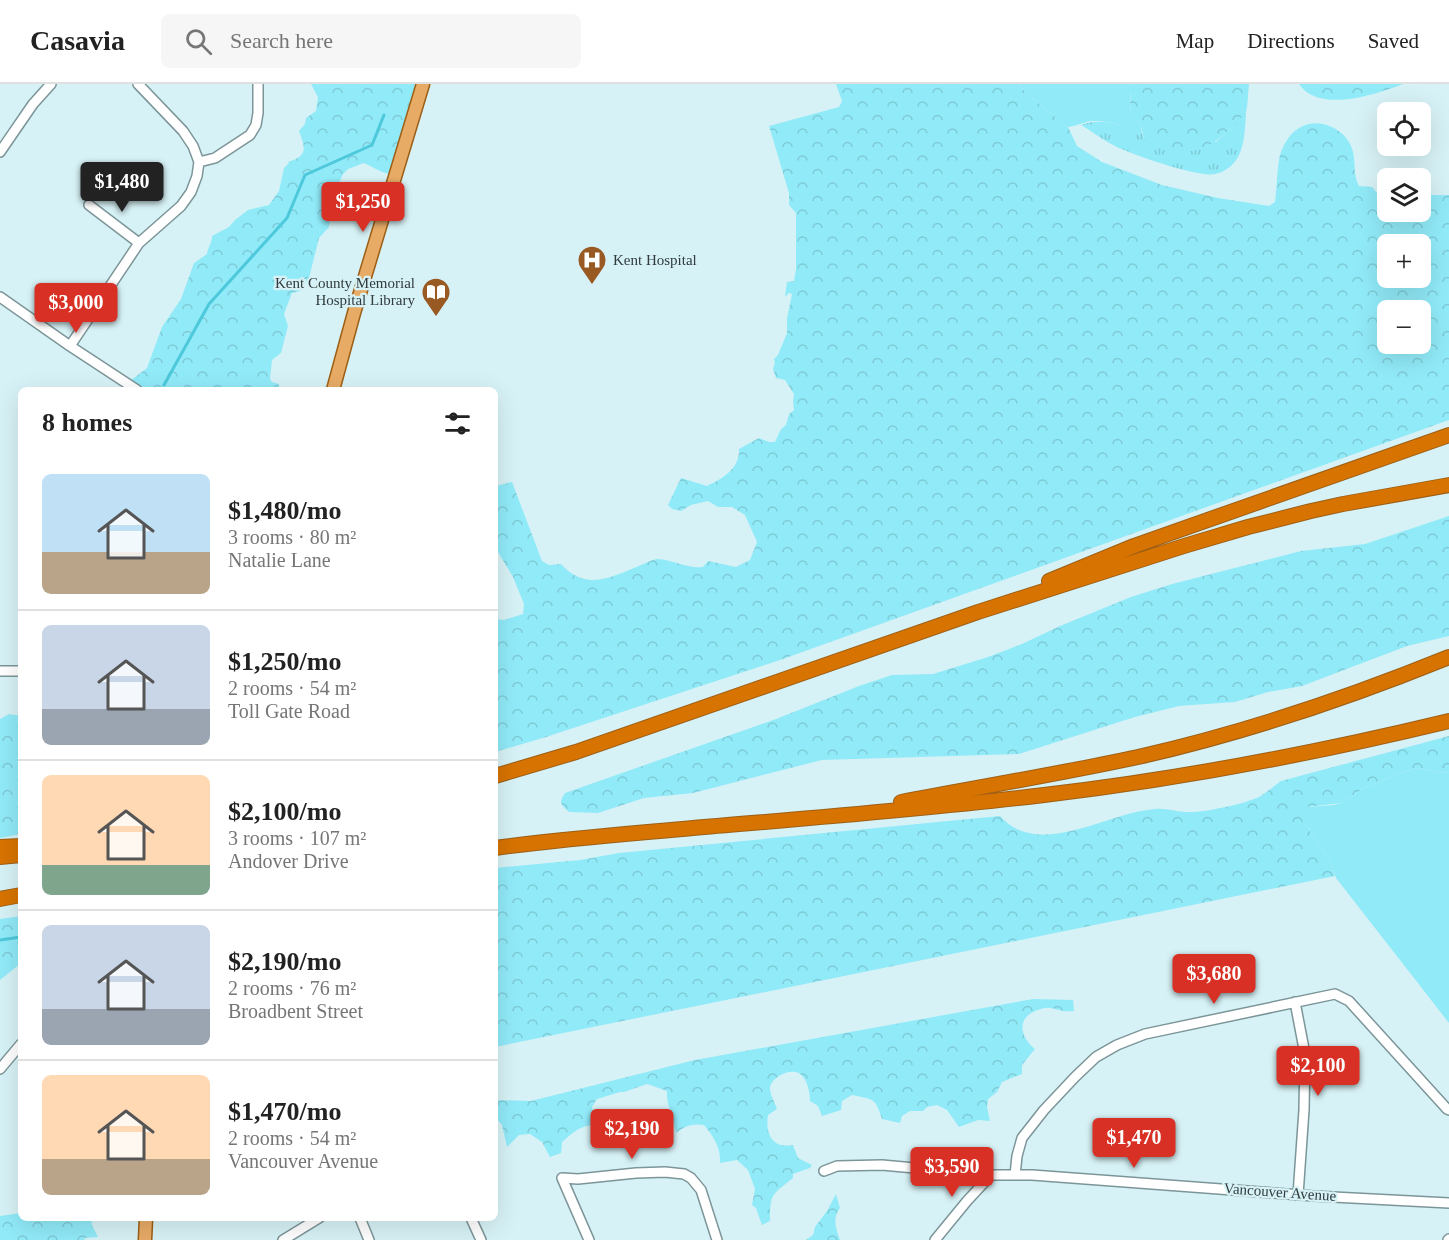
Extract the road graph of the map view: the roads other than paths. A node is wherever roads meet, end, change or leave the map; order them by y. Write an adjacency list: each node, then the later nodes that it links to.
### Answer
1 (51, 84): 5 (street)
2 (138, 84): 6 (street)
3 (258, 84): 6 (street)
4 (423, 84): 12 (main road)
5 (0, 152)
6 (199, 162): 8 (street)
7 (89, 205): 8 (street)
8 (139, 243): 10 (street)
9 (0, 297): 10 (street)
10 (70, 346): 11 (street)
11 (132, 387)
12 (334, 387)
13 (1449, 435): 15 (highway)
14 (1449, 485): 15 (highway)
15 (978, 612): 20 (highway)
16 (1449, 657): 21 (highway)
17 (0, 671): 18 (street)
18 (18, 671)
19 (1449, 721): 21 (highway)
20 (498, 775)
21 (816, 817): 24 (highway)
22 (18, 846): 23 (highway)
23 (0, 847)
24 (498, 848)
25 (18, 855): 26 (highway)
26 (0, 857)
27 (18, 893): 28 (highway)
28 (0, 894)
29 (18, 894): 30 (highway)
30 (0, 899)
31 (1295, 1002): 34 (street); 37 (street); 38 (street)
32 (18, 1048): 33 (street)
33 (0, 1069)
34 (1449, 1110)
35 (824, 1171): 36 (street, Vancouver Avenue)
36 (991, 1175): 37 (street, Vancouver Avenue); 50 (street)
37 (1015, 1175): 38 (street, Vancouver Avenue)
38 (1298, 1195): 39 (street, Vancouver Avenue)
39 (1449, 1203)
40 (146, 1221): 44 (main road)
41 (315, 1221): 45 (street)
42 (361, 1221): 46 (street)
43 (472, 1221): 47 (street)
44 (145, 1240)
45 (283, 1240)
46 (369, 1240)
47 (481, 1240)
48 (589, 1240): 49 (street)
49 (717, 1240)
50 (935, 1240)

